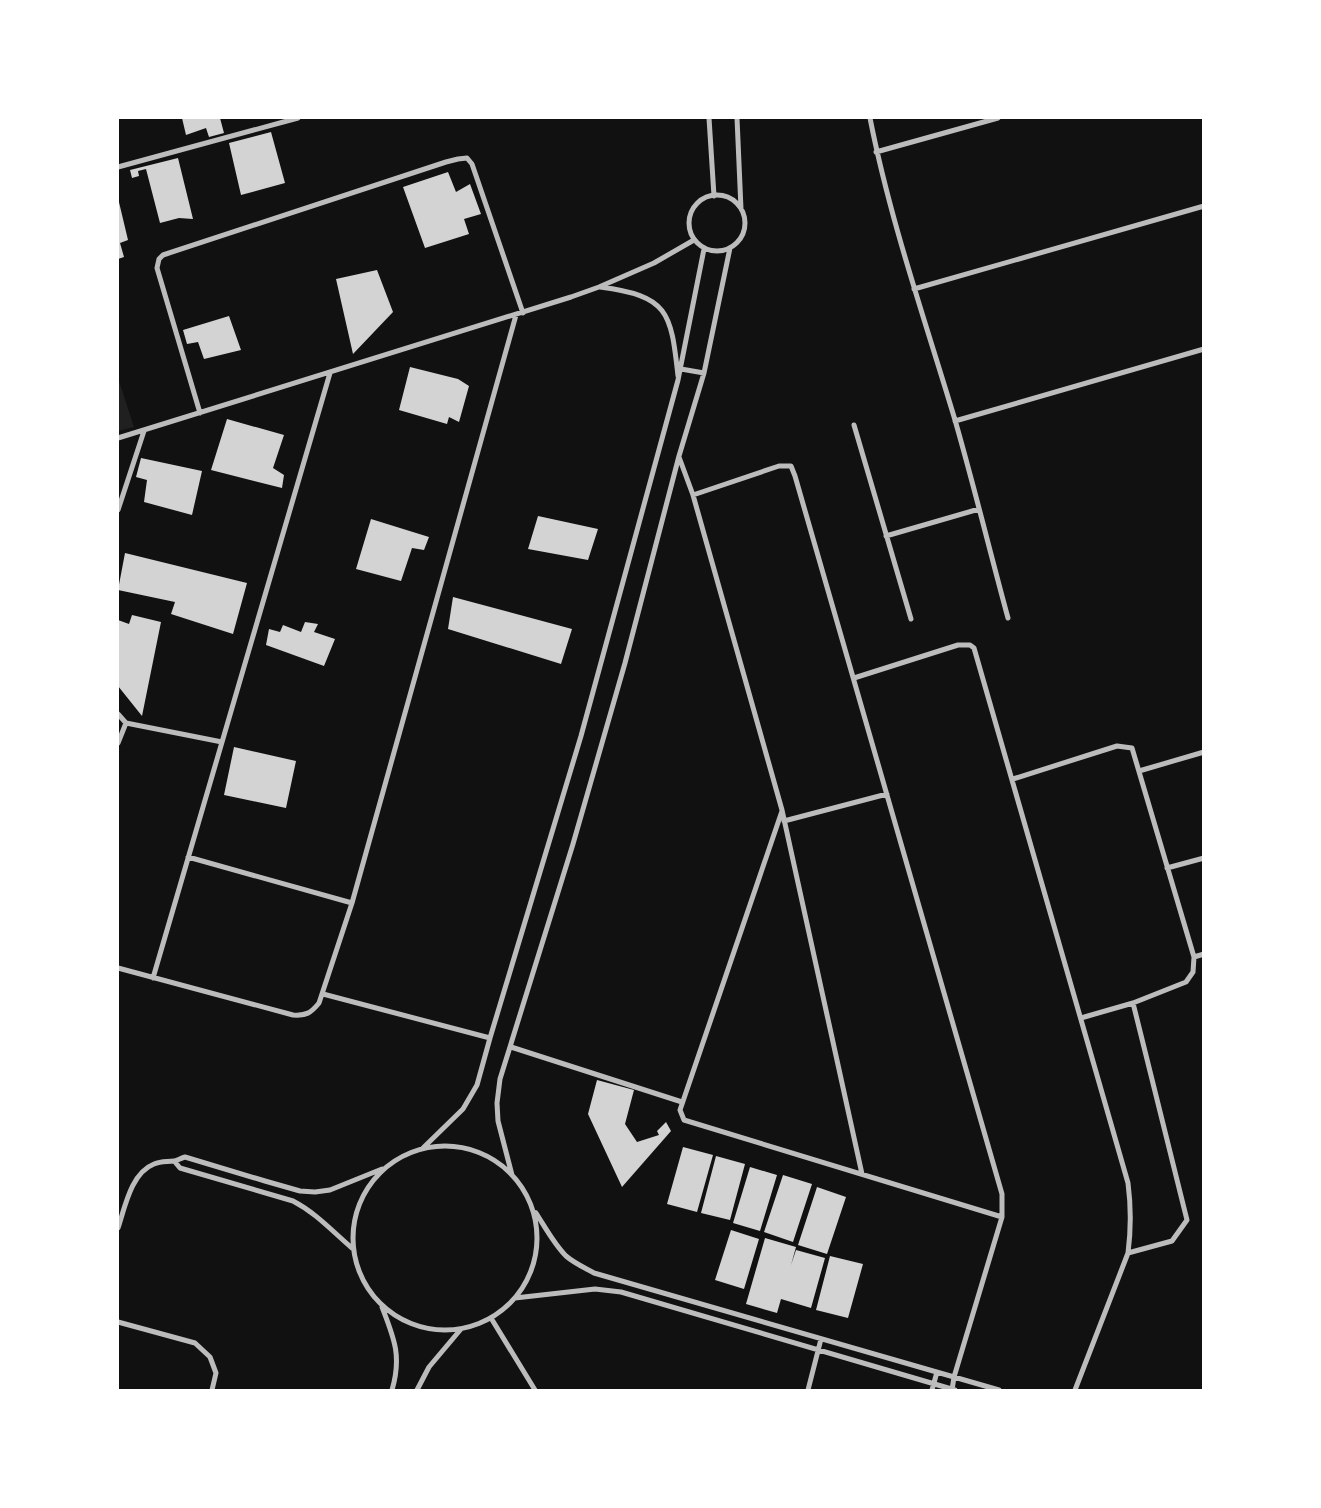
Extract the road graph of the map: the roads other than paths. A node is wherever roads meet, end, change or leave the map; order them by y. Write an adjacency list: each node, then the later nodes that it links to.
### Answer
1 (298, 118): 7 (street)
2 (709, 118): 8 (street)
3 (737, 118): 10 (street)
4 (870, 118): 6 (street)
5 (998, 118): 6 (street)
6 (876, 152): 15 (street)
7 (118, 167)
8 (714, 196): 10 (street); 11 (street)
9 (1204, 206): 15 (street)
10 (741, 210): 12 (street)
11 (694, 240): 13 (street); 14 (street)
12 (730, 248): 13 (street); 21 (street)
13 (704, 249): 19 (street)
14 (599, 288): 16 (street); 22 (street)
15 (914, 289): 24 (street)
16 (523, 313): 17 (street); 23 (street)
17 (516, 315): 20 (street); 49 (street)
18 (1204, 349): 24 (street)
19 (681, 368): 21 (street); 22 (street)
20 (330, 373): 23 (street); 38 (street)
21 (704, 374): 28 (street)
22 (678, 380): 57 (street)
23 (200, 413): 26 (street)
24 (955, 421): 30 (street)
25 (854, 425): 32 (street)
26 (144, 431): 27 (street); 31 (street)
27 (118, 438)
28 (679, 456): 29 (street); 58 (street)
29 (694, 495): 35 (street); 44 (street)
30 (979, 509): 32 (street); 33 (street)
31 (118, 510)
32 (886, 536): 34 (street)
33 (1008, 618)
34 (911, 619)
35 (854, 678): 42 (street); 43 (street)
36 (118, 714): 37 (street)
37 (126, 723): 38 (street); 39 (street)
38 (222, 742): 46 (street)
39 (118, 743)
40 (1204, 752): 41 (street)
41 (1139, 771): 42 (street); 48 (street)
42 (1013, 780): 56 (street)
43 (887, 794): 45 (street); 66 (street)
44 (782, 810): 45 (street); 59 (street)
45 (784, 821): 63 (street)
46 (188, 857): 49 (street); 53 (street)
47 (1204, 858): 48 (street)
48 (1167, 868): 51 (street)
49 (352, 903): 54 (street)
50 (1204, 954): 51 (street)
51 (1194, 957): 55 (street)
52 (118, 968): 53 (street)
53 (153, 978): 54 (street)
54 (323, 994): 57 (street)
55 (1132, 1003): 56 (street); 69 (street)
56 (1081, 1018): 69 (street)
57 (490, 1038): 60 (street)
58 (511, 1047): 59 (street); 64 (street)
59 (682, 1102): 63 (street)
60 (423, 1148): 62 (street); 64 (street)
61 (175, 1162): 62 (street); 67 (street); 68 (street)
62 (385, 1168): 68 (street)
63 (862, 1174): 66 (street)
64 (512, 1175): 65 (street)
65 (532, 1208): 70 (street); 75 (street)
66 (1002, 1217): 78 (street)
67 (118, 1228)
68 (352, 1248): 71 (street)
69 (1128, 1253): 88 (street)
70 (516, 1298): 72 (street); 76 (street)
71 (381, 1306): 74 (street); 81 (street)
72 (491, 1318): 74 (street); 83 (street)
73 (118, 1322): 80 (street)
74 (461, 1329): 82 (street)
75 (821, 1339): 76 (street); 77 (street)
76 (819, 1350): 79 (street); 84 (street)
77 (937, 1372): 78 (street); 79 (street)
78 (954, 1378): 86 (street); 87 (street)
79 (934, 1384): 85 (street); 86 (street)
80 (212, 1390)
81 (392, 1390)
82 (417, 1390)
83 (535, 1390)
84 (808, 1390)
85 (932, 1390)
86 (954, 1390)
87 (999, 1390)
88 (1076, 1390)

